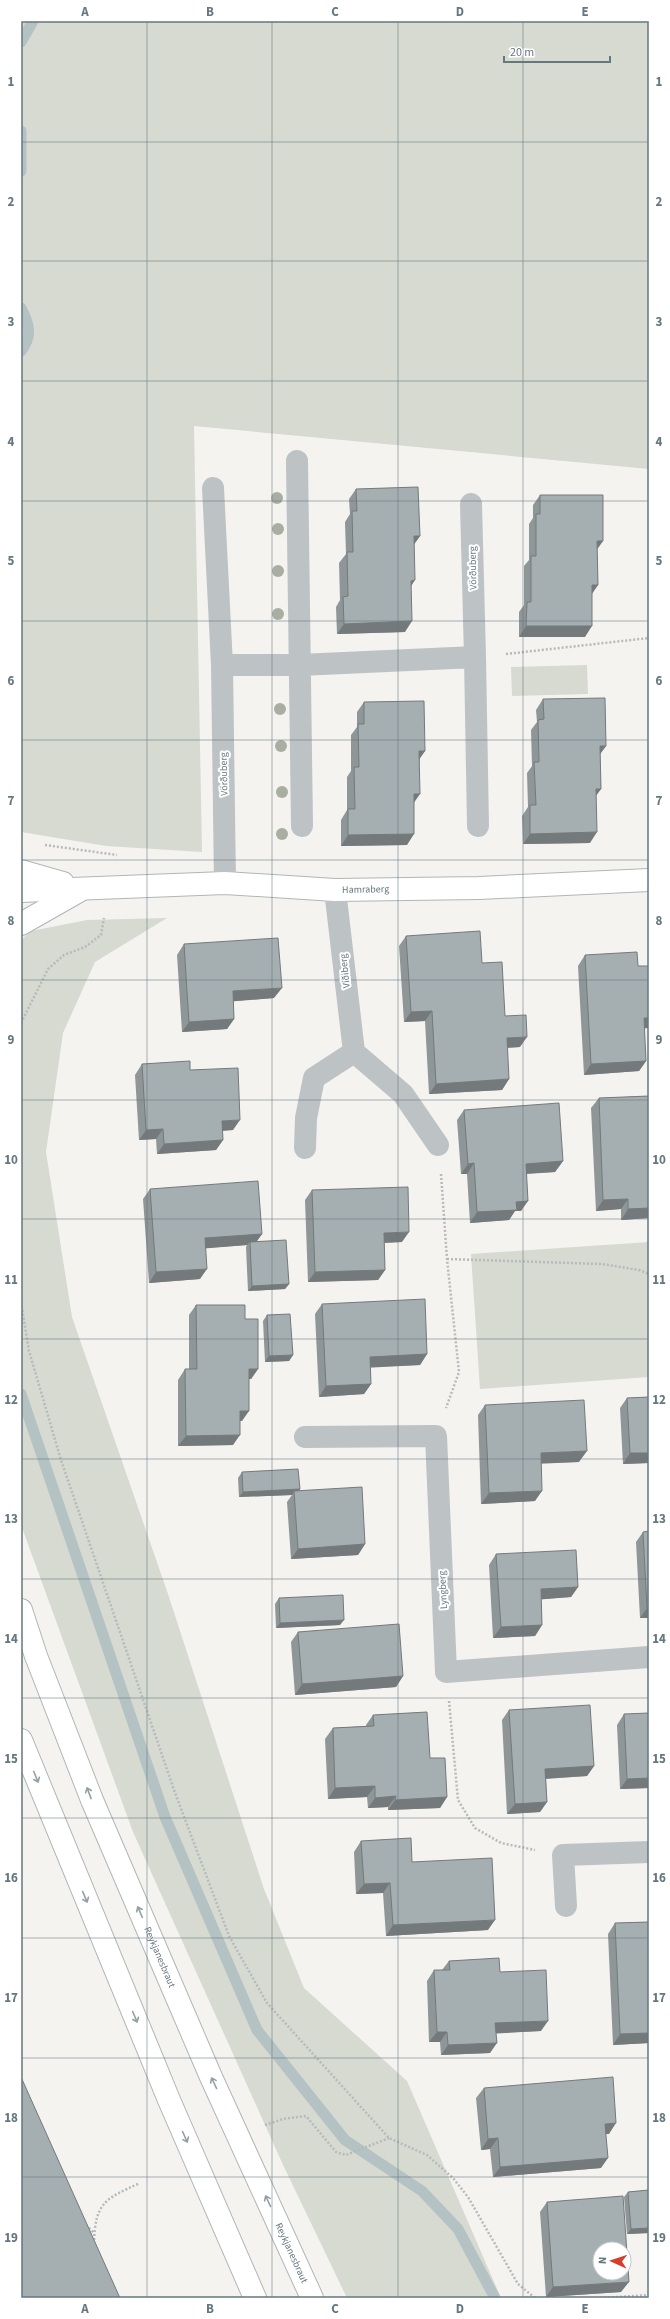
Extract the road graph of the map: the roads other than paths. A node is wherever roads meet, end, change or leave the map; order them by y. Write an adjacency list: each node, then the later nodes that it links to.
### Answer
1 (297, 461): 5 (street)
2 (213, 488): 6 (street, Vörðuberg)
3 (472, 504): 4 (street, Vörðuberg)
4 (475, 657): 5 (street); 8 (street, Vörðuberg)
5 (300, 665): 6 (street); 7 (street)
6 (222, 666): 11 (street, Vörðuberg)
7 (302, 826)
8 (478, 826)
9 (21, 871): 12 (main road)
10 (649, 880): 13 (main road, Hamraberg)
11 (225, 883): 12 (main road, Hamraberg); 13 (main road, Hamraberg)
12 (82, 889): 14 (main road); 15 (main road)
13 (335, 890): 16 (street, Víðiberg)
14 (21, 891)
15 (21, 924)
16 (354, 1052): 17 (street); 18 (street)
17 (438, 1145)
18 (305, 1148)
19 (305, 1437): 21 (street, Lyngberg)
20 (21, 1610): 25 (main road, Reykjanesbraut, one-way to 20)
21 (649, 1657)
22 (21, 1740): 26 (main road, one-way to 26)
23 (649, 1852): 24 (street)
24 (566, 1906)
25 (296, 2262): 27 (main road, Reykjanesbraut); 28 (main road)
26 (254, 2298)
27 (312, 2298)
28 (322, 2298)

